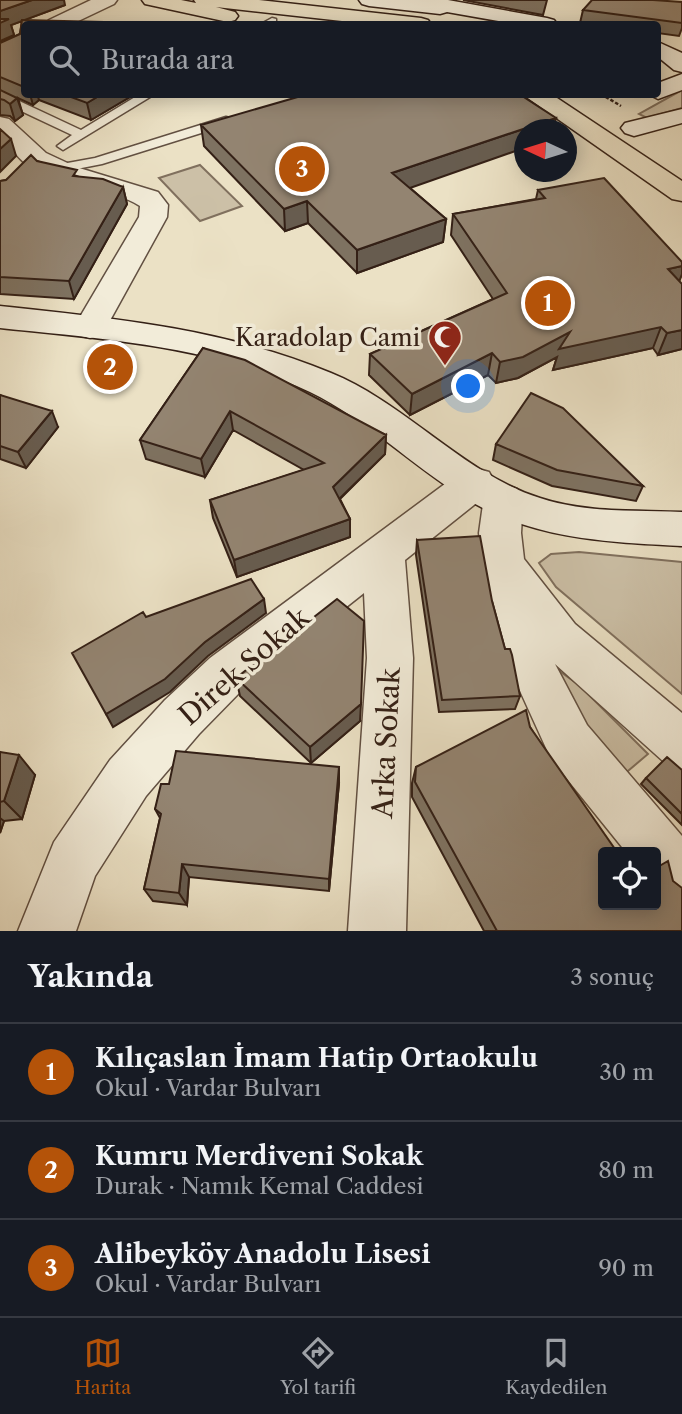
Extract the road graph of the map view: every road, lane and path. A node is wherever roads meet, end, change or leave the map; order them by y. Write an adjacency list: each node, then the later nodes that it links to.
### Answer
1 (107, 0): 7 (street)
2 (152, 0): 8 (main road)
3 (204, 0): 9 (main road)
4 (369, 0): 6 (street)
5 (414, 0): 6 (street)
6 (478, 11): 10 (street)
7 (62, 21)
8 (257, 21)
9 (399, 21)
10 (531, 21)
11 (661, 42): 12 (street)
12 (682, 45)
13 (661, 51): 14 (street)
14 (682, 65)
15 (661, 78): 16 (street)
16 (682, 80): 17 (street)
17 (661, 90)
18 (0, 96): 27 (lane)
19 (142, 98): 27 (lane)
20 (540, 98): 25 (main road)
21 (648, 98): 23 (street)
22 (237, 118): 28 (lane)
23 (624, 122): 25 (main road); 26 (main road); 26 (street)
24 (0, 124): 28 (street)
25 (592, 132): 29 (main road)
26 (676, 133)
27 (82, 135): 28 (lane)
28 (42, 162): 31 (street)
29 (682, 193)
30 (0, 317): 31 (street)
31 (90, 327): 32 (street)
32 (489, 492): 33 (street); 34 (street, Direk Sokak); 35 (street)
33 (682, 529)
34 (384, 556): 38 (street, Direk Sokak); 39 (street, Arka Sokak)
35 (504, 565): 36 (street); 37 (street)
36 (682, 745)
37 (682, 878)
38 (47, 931)
39 (377, 931)

